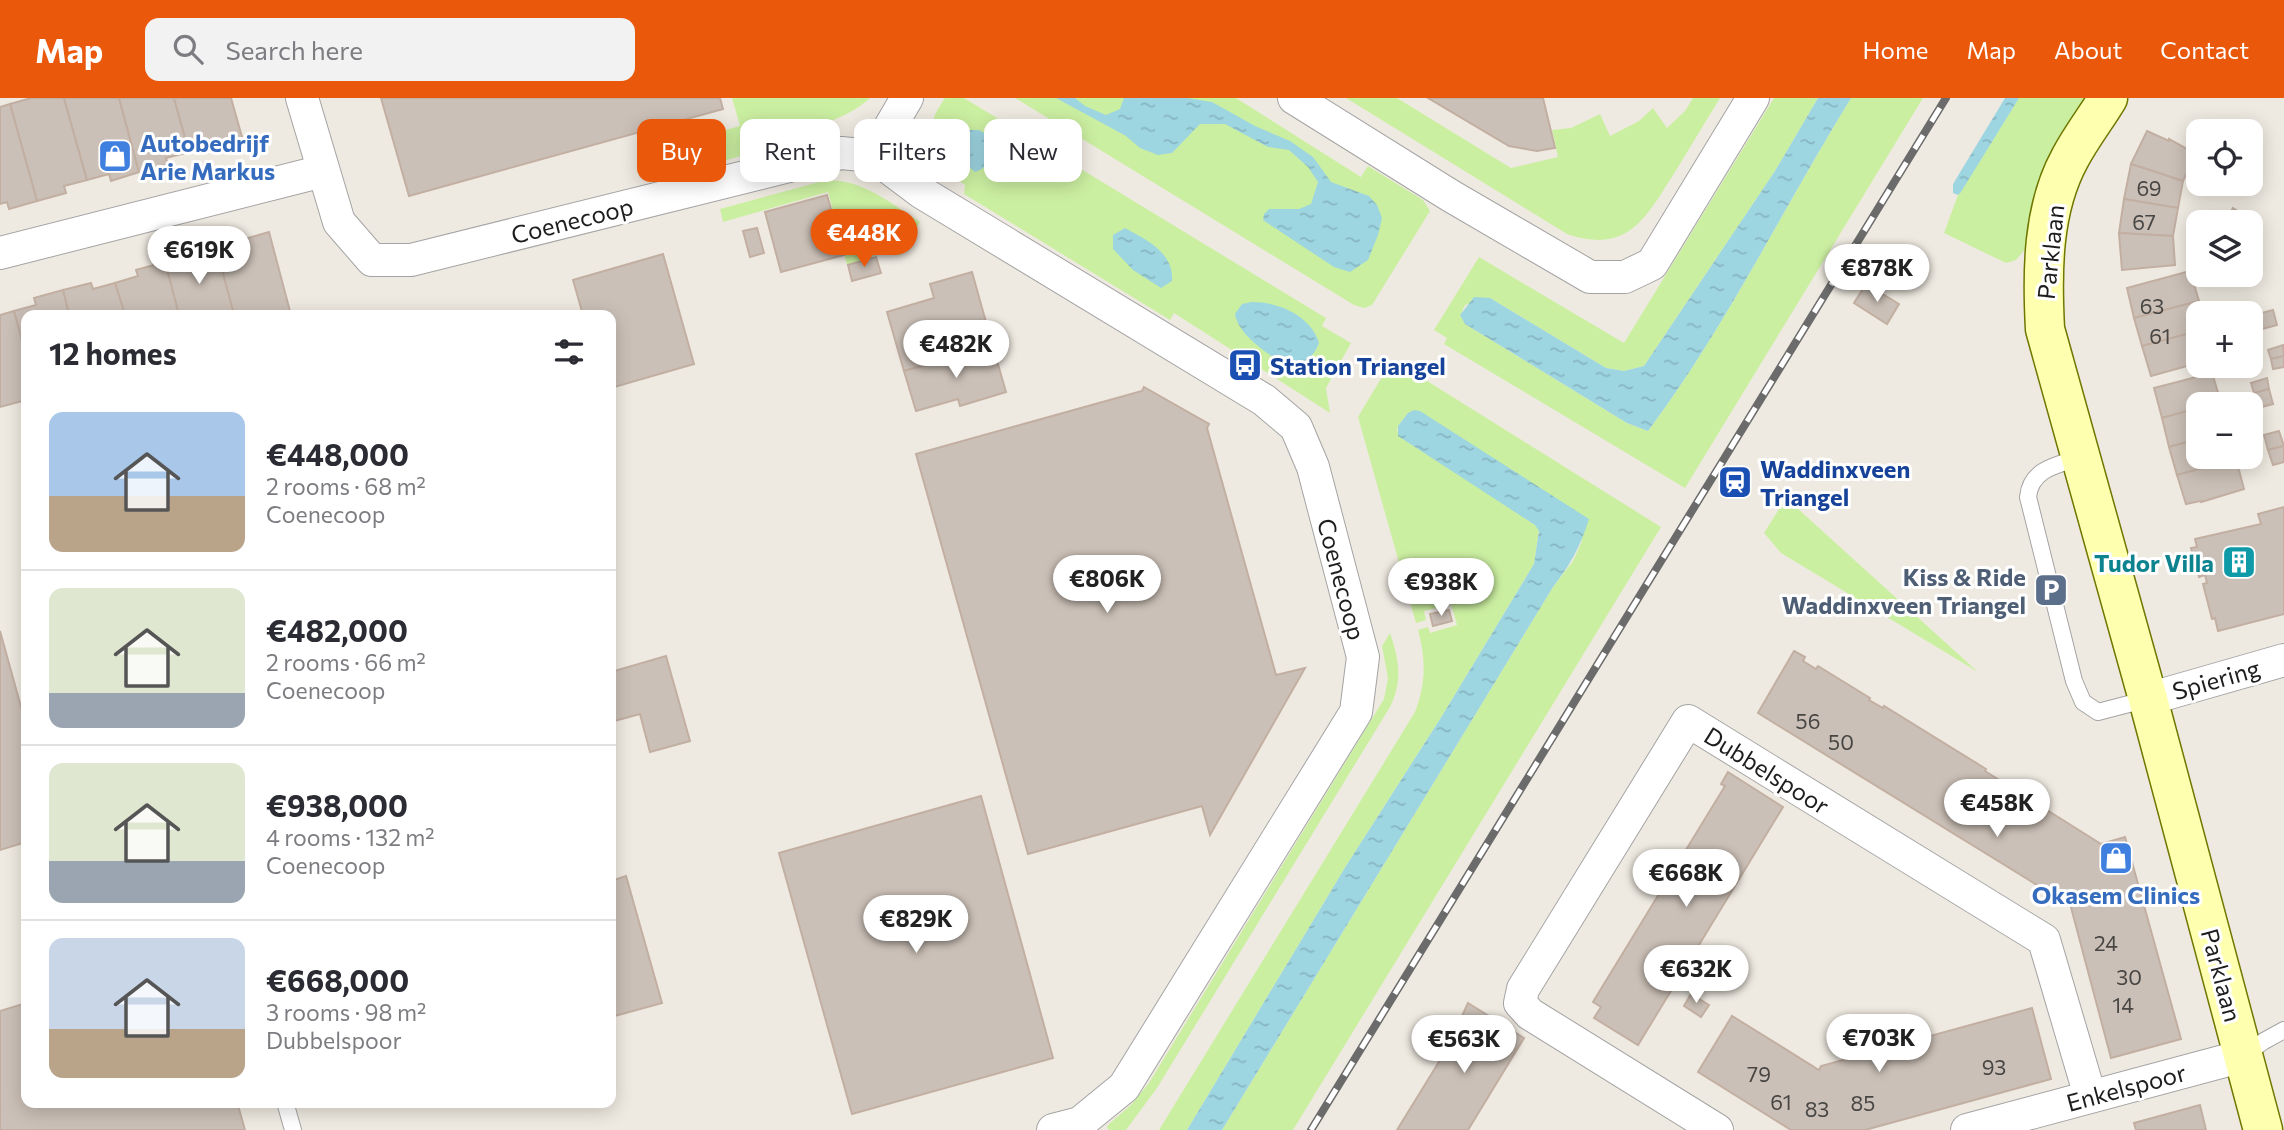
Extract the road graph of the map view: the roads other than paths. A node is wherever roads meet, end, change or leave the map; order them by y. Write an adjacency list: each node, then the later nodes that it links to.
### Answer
1 (302, 98): 8 (street, Coenecoop)
2 (907, 98): 6 (street)
3 (1294, 98): 4 (street)
4 (1753, 98)
5 (2108, 98): 11 (street, Parklaan)
6 (895, 119)
7 (854, 154): 8 (street, Coenecoop)
8 (323, 171): 10 (street)
9 (908, 182): 19 (street, Coenecoop)
10 (0, 253)
11 (2082, 457): 13 (street, Parklaan); 13 (lane)
12 (2284, 660): 13 (street, Spiering)
13 (2148, 699): 15 (street, Parklaan)
14 (2284, 1030): 15 (lane)
15 (2244, 1056): 16 (street, Enkelspoor); 22 (street, Parklaan)
16 (2090, 1096): 20 (street, Dubbelspoor); 21 (street, Enkelspoor)
17 (287, 1108): 18 (lane)
18 (293, 1130)
19 (1053, 1130)
20 (1717, 1130)
21 (1967, 1130)
22 (2263, 1130)

